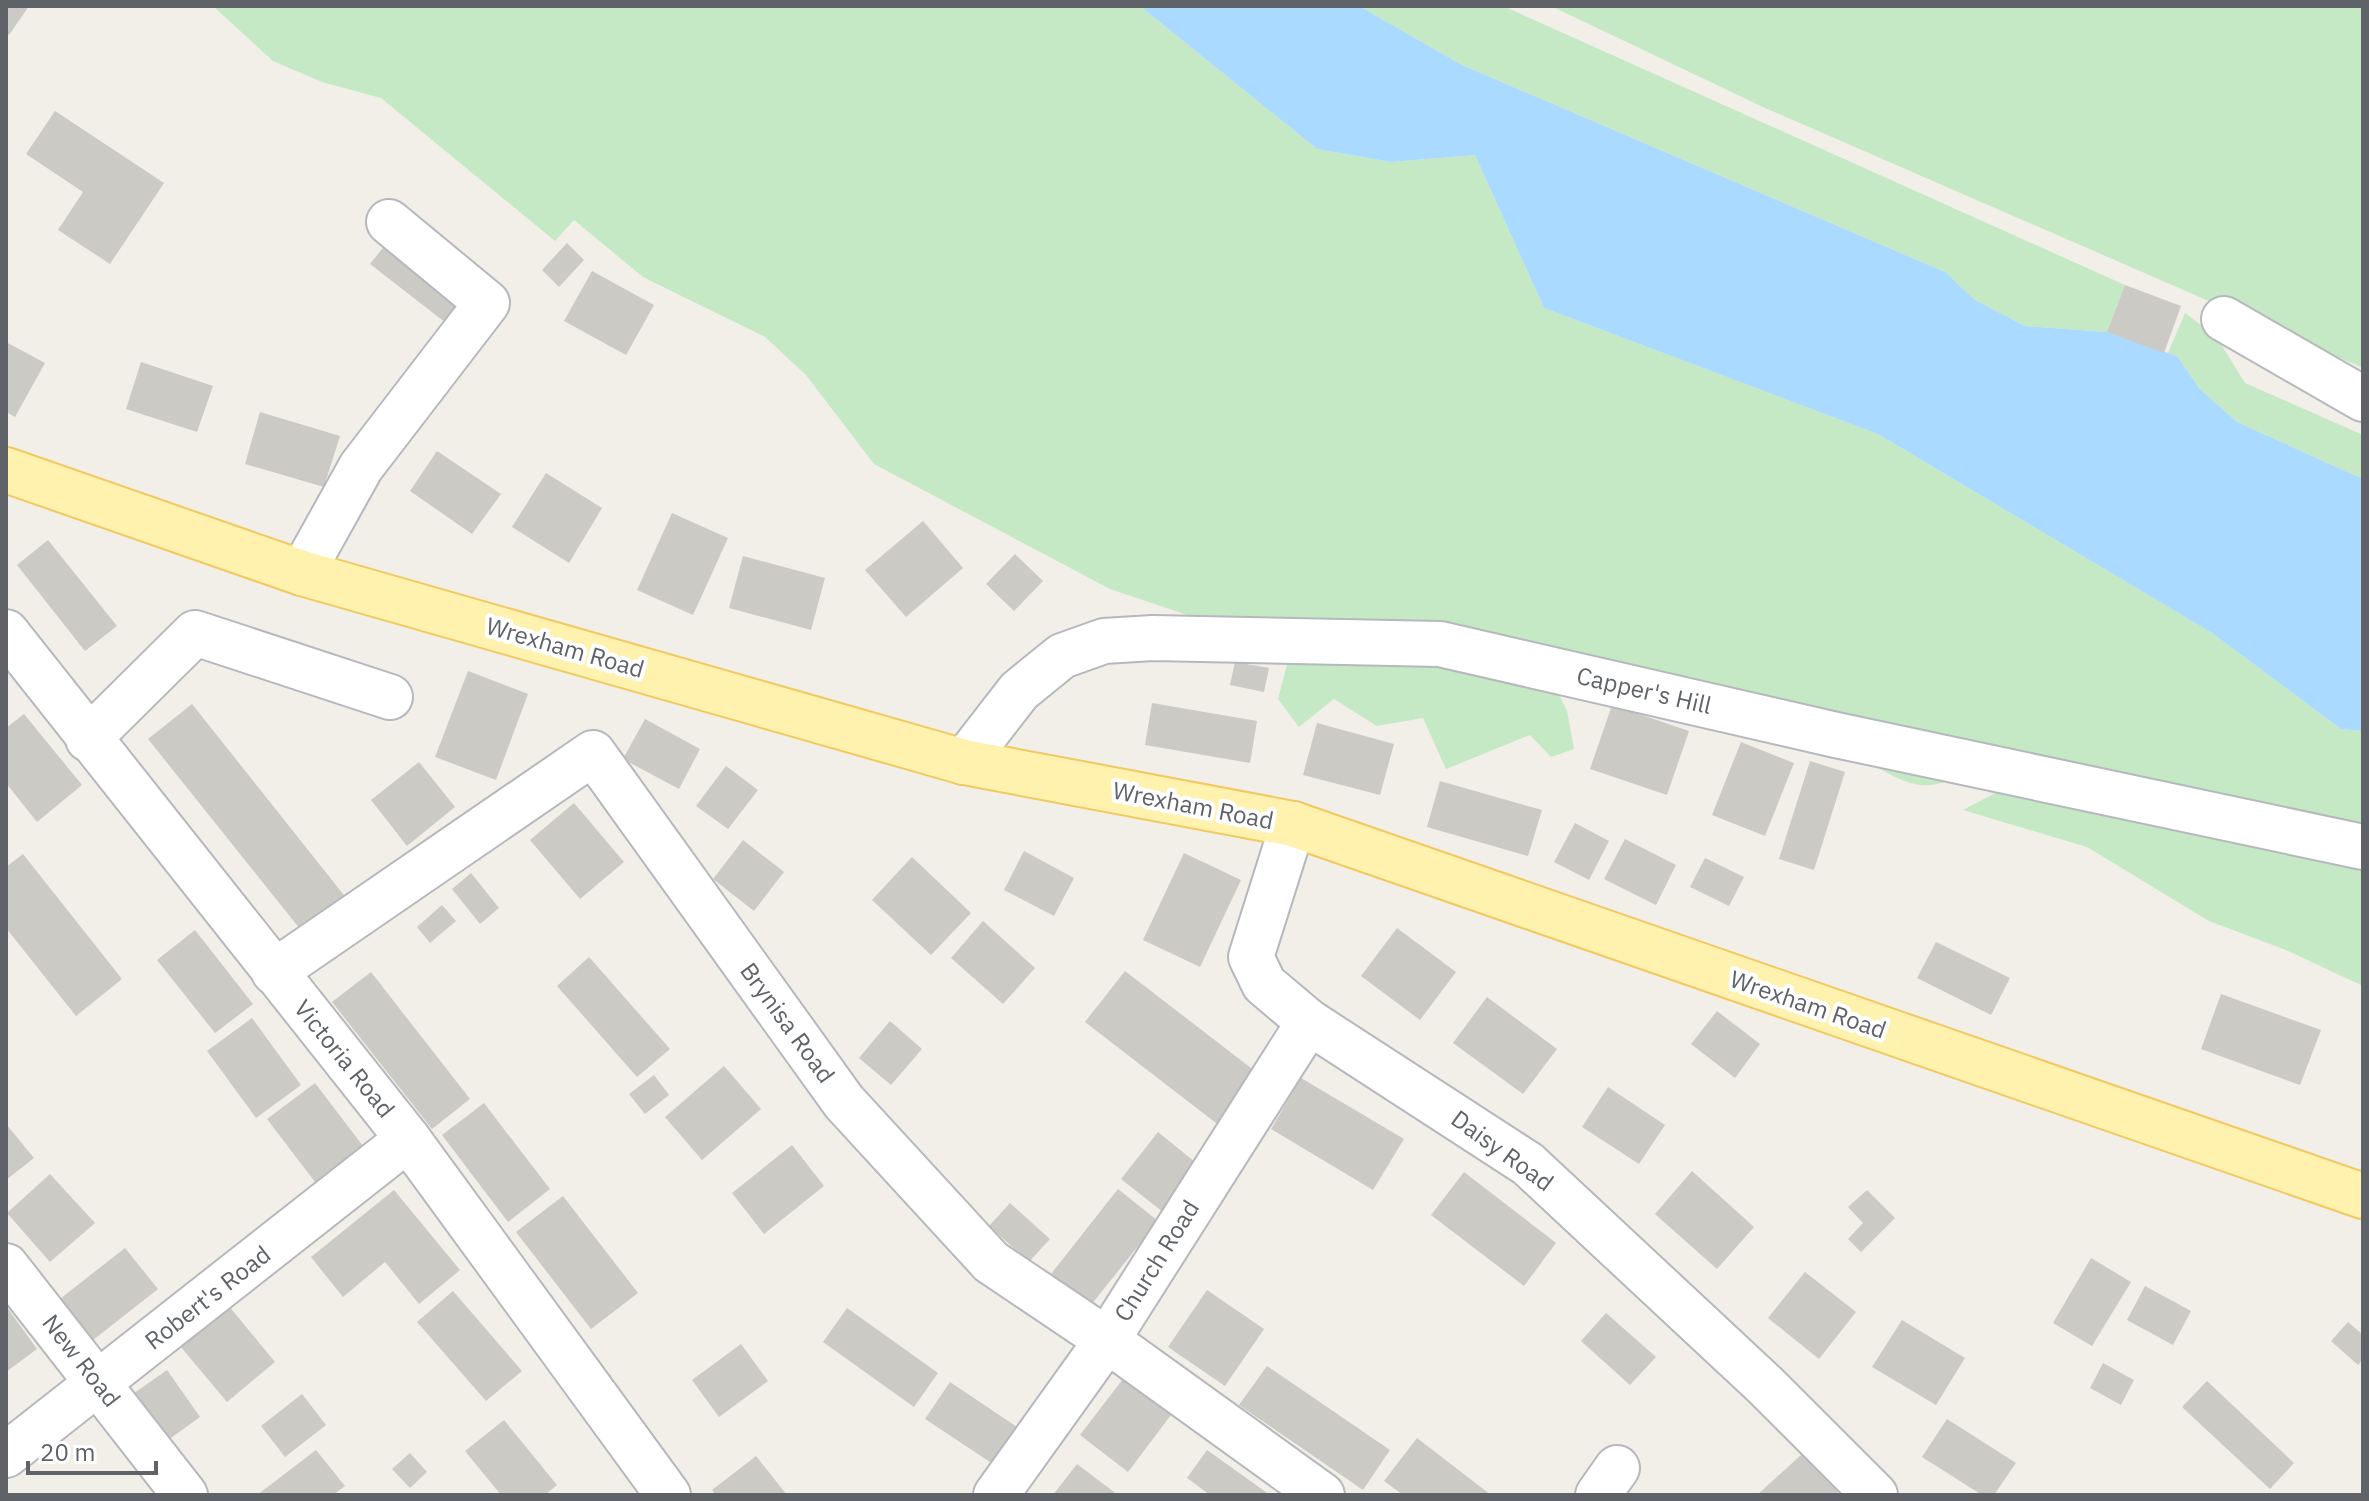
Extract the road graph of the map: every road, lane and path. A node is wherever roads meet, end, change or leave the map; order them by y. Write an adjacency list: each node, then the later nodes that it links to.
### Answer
1 (389, 222): 5 (street)
2 (2224, 319): 3 (street)
3 (2363, 399)
4 (6, 470): 5 (main road, Wrexham Road)
5 (302, 573): 9 (main road, Wrexham Road)
6 (6, 632): 8 (street, Victoria Road)
7 (390, 697): 8 (street)
8 (88, 739): 12 (street, Victoria Road)
9 (964, 762): 10 (main road, Wrexham Road); 11 (street, Capper's Hill)
10 (1293, 824): 13 (street, Daisy Road); 15 (main road, Wrexham Road)
11 (2363, 847)
12 (274, 972): 14 (street, Victoria Road); 17 (street, Brynisa Road)
13 (1309, 1022): 17 (street, Church Road); 24 (street, Daisy Road)
14 (408, 1139): 18 (street, Robert's Road); 21 (street, Victoria Road)
15 (2363, 1196)
16 (6, 1266): 18 (street, New Road)
17 (1107, 1340): 22 (street, Church Road); 23 (street, Brynisa Road)
18 (99, 1384): 19 (street, Robert's Road); 20 (street, New Road)
19 (6, 1455)
20 (185, 1495)
21 (668, 1495)
22 (996, 1495)
23 (1322, 1495)
24 (1875, 1495)

